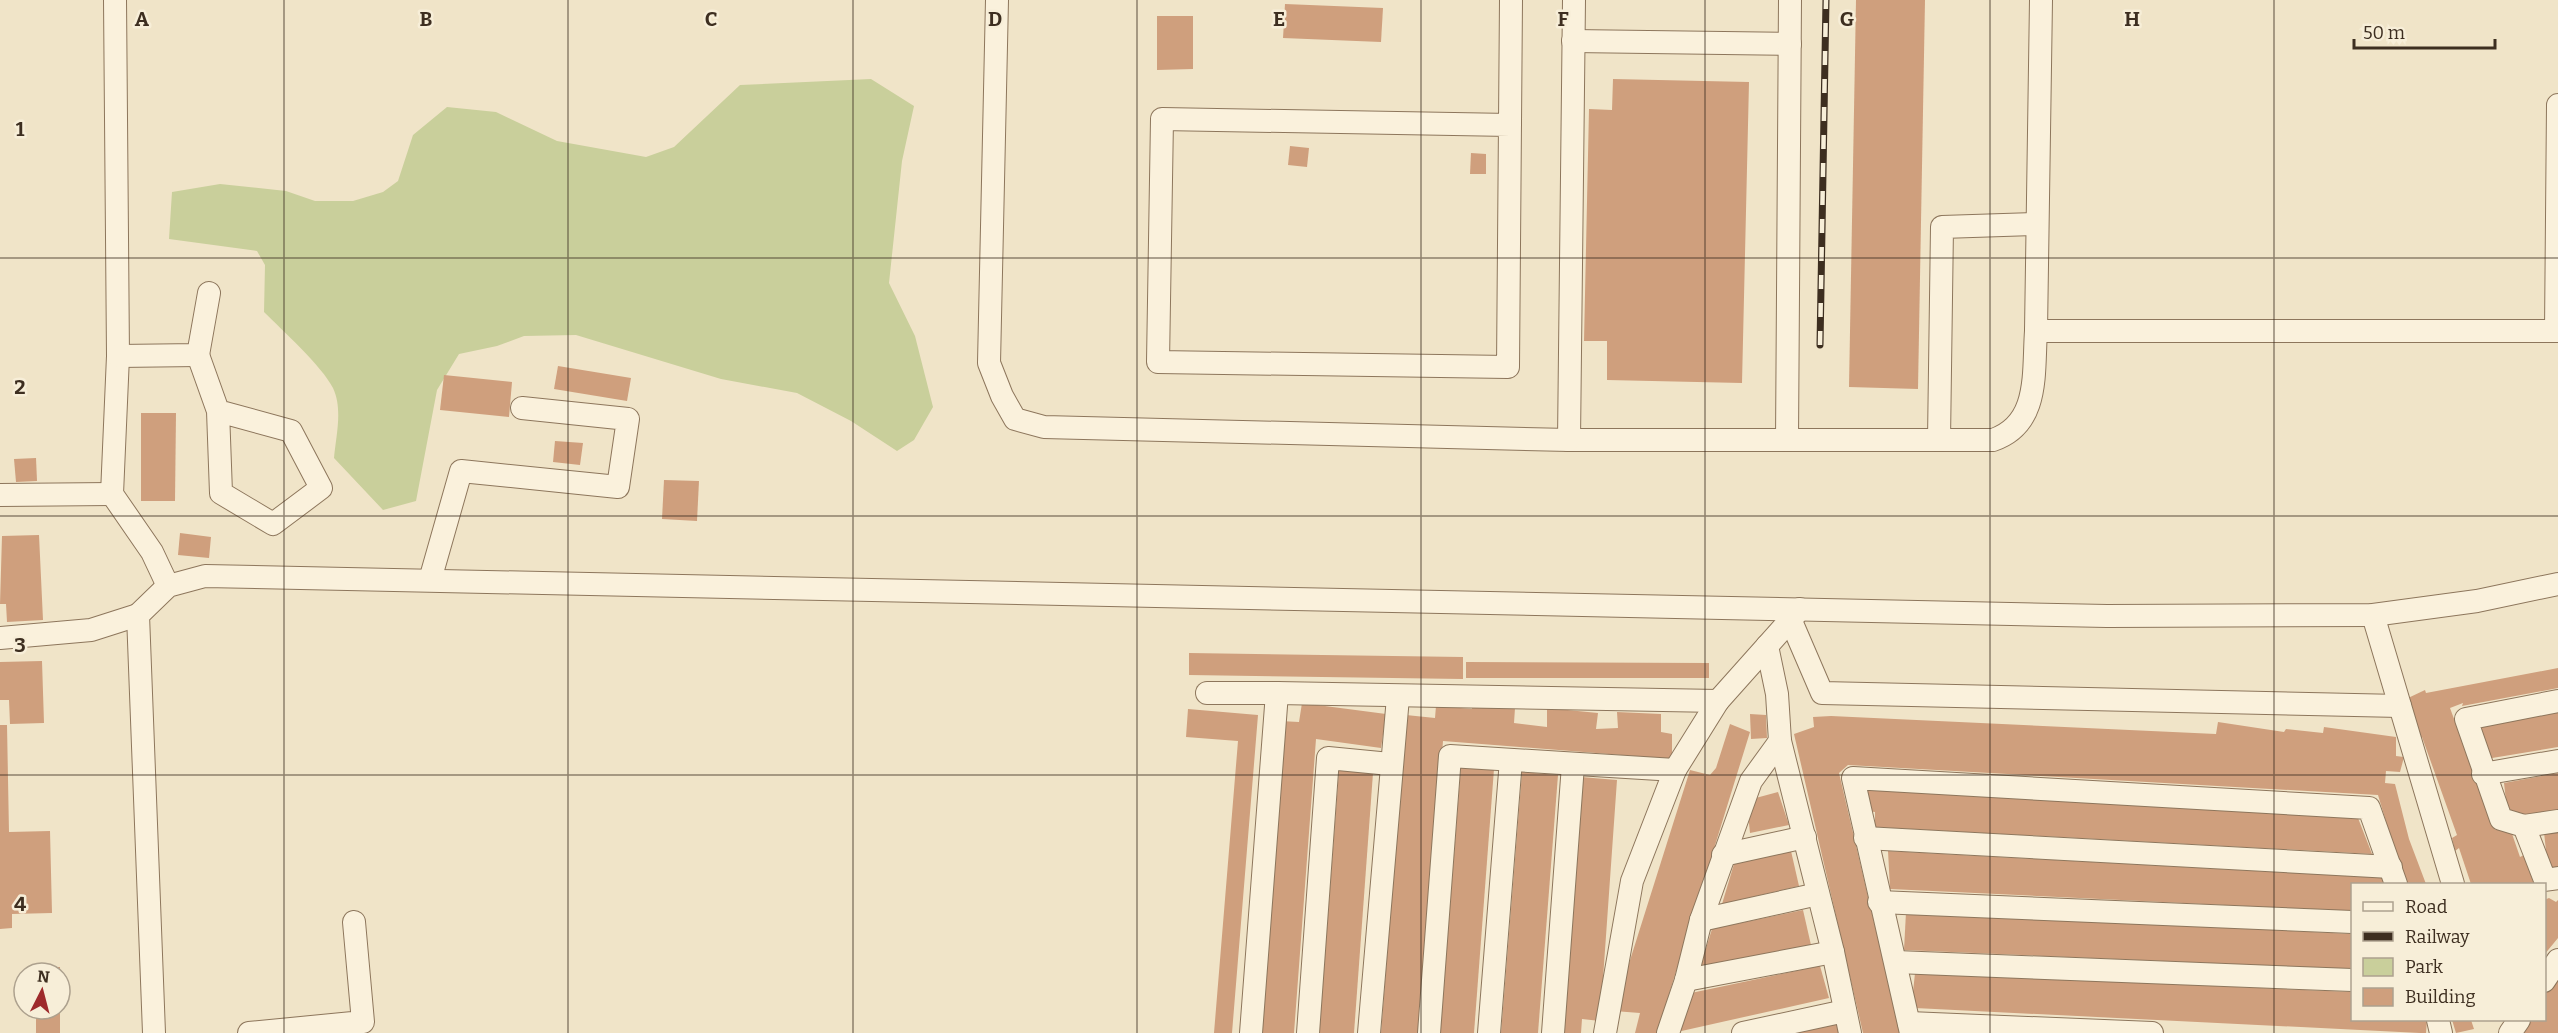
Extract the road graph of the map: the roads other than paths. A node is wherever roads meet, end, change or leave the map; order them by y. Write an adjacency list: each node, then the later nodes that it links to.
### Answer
1 (115, 0): 17 (street)
2 (997, 0): 20 (street)
3 (1511, 0): 10 (street)
4 (1574, 0): 7 (street)
5 (1790, 0): 8 (street)
6 (2041, 0): 12 (street)
7 (1574, 40): 8 (street); 20 (street)
8 (1790, 44): 21 (street)
9 (2558, 105): 11 (street)
10 (1510, 125): 10 (street)
11 (2557, 132): 15 (street)
12 (2037, 224): 14 (street); 22 (street)
13 (209, 293): 16 (street)
14 (2036, 331): 15 (street); 22 (street)
15 (2557, 331)
16 (198, 355): 17 (street); 19 (street)
17 (118, 356): 23 (street)
18 (522, 408): 25 (street)
19 (218, 411): 19 (street)
20 (1569, 440): 21 (street)
21 (1787, 440): 22 (street)
22 (1939, 440)
23 (112, 494): 24 (street); 27 (street)
24 (0, 495)
25 (430, 580): 27 (street); 29 (street)
26 (2558, 584): 30 (street)
27 (168, 586): 28 (street)
28 (138, 615): 31 (street); 67 (street)
29 (1795, 615): 30 (street); 32 (street); 38 (street)
30 (2373, 615): 38 (street)
31 (0, 638)
32 (1767, 646): 36 (street); 39 (street)
33 (1207, 693): 34 (street)
34 (1276, 693): 35 (street); 69 (street)
35 (1398, 697): 36 (street); 42 (street)
36 (1718, 701): 44 (street)
37 (2558, 701): 45 (street)
38 (2400, 706): 53 (street)
39 (1780, 741): 48 (street); 50 (street)
40 (1510, 760): 43 (street); 72 (street); 73 (street)
41 (2558, 760): 45 (street)
42 (1390, 764): 70 (street); 71 (street)
43 (1573, 765): 44 (street); 74 (street)
44 (1675, 770): 75 (street)
45 (2483, 774): 47 (street)
46 (2558, 821): 47 (street)
47 (2524, 826): 52 (street)
48 (1805, 837): 50 (street); 54 (street)
49 (1865, 838): 51 (street); 51 (street); 55 (street)
50 (1723, 855): 56 (street)
51 (2393, 876)
52 (2558, 878)
53 (2452, 883)
54 (1818, 894): 56 (street); 59 (street)
55 (1879, 902): 58 (street); 61 (street)
56 (1701, 920): 63 (street)
57 (354, 922): 68 (street)
58 (2351, 922)
59 (1833, 952): 63 (street); 65 (street)
60 (2558, 960): 62 (street)
61 (1896, 962): 64 (street); 66 (street)
62 (2546, 978)
63 (1686, 980): 76 (street)
64 (2351, 980)
65 (1845, 1011): 77 (street); 78 (street)
66 (1910, 1028): 79 (street)
67 (154, 1033)
68 (249, 1033)
69 (1251, 1033)
70 (1308, 1033)
71 (1369, 1033)
72 (1429, 1033)
73 (1489, 1033)
74 (1553, 1033)
75 (1605, 1033)
76 (1668, 1033)
77 (1743, 1033)
78 (1850, 1033)
79 (2152, 1033)

